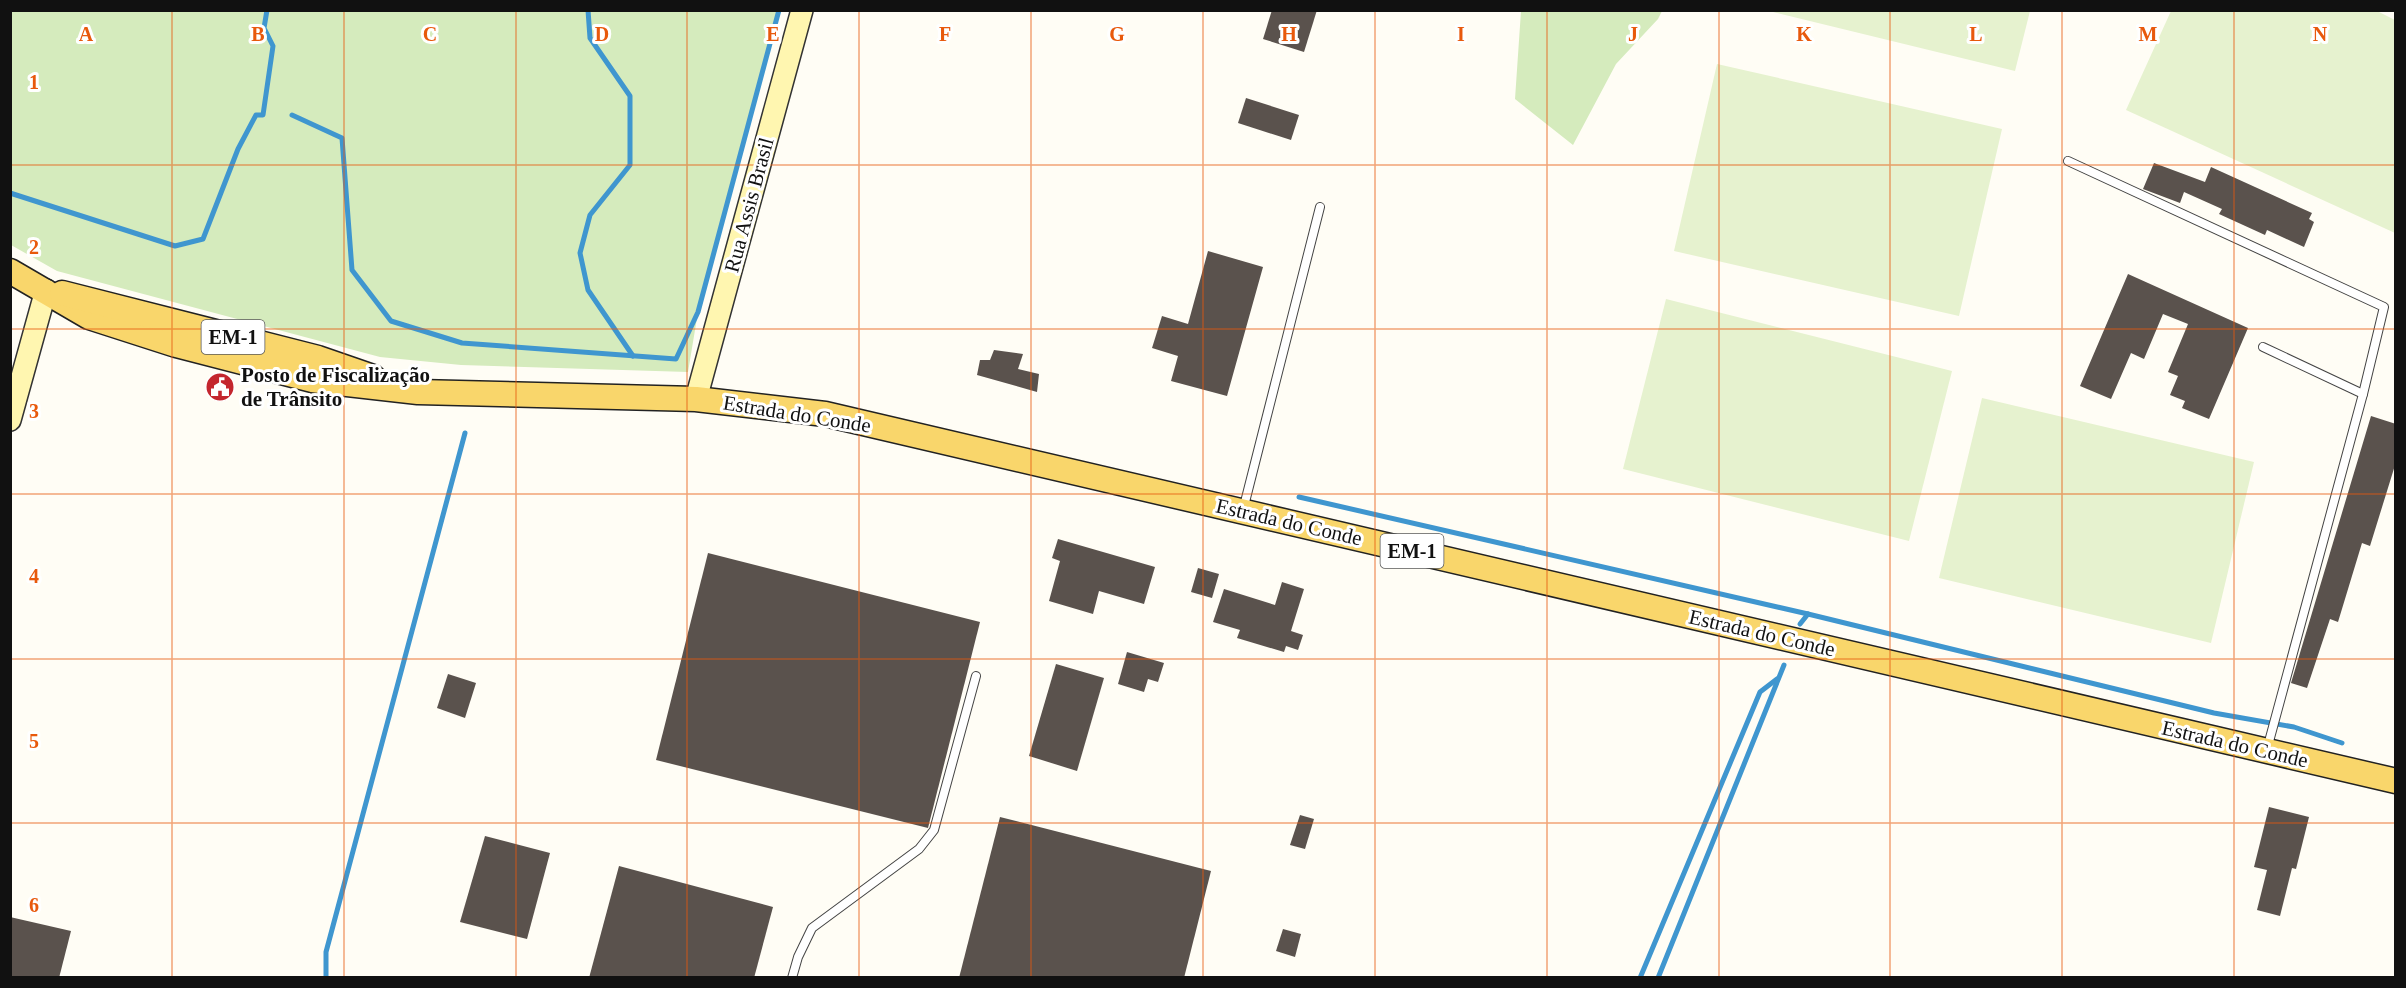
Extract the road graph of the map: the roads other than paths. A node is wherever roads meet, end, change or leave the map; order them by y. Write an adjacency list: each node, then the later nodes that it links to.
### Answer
1 (802, 10): 8 (street, Rua Assis Brasil)
2 (2068, 161): 7 (lane)
3 (1320, 207): 10 (lane)
4 (10, 271): 5 (main road, Estrada do Conde / EM-1)
5 (46, 290): 8 (main road, Estrada do Conde / EM-1); 9 (street)
6 (2263, 346): 7 (lane)
7 (2363, 394): 12 (lane)
8 (696, 399): 10 (main road, Estrada do Conde / EM-1)
9 (10, 420)
10 (1243, 511): 12 (main road, Estrada do Conde / EM-1)
11 (976, 676): 14 (lane)
12 (2270, 741): 13 (main road, Estrada do Conde / EM-1)
13 (2396, 781)
14 (792, 978)

